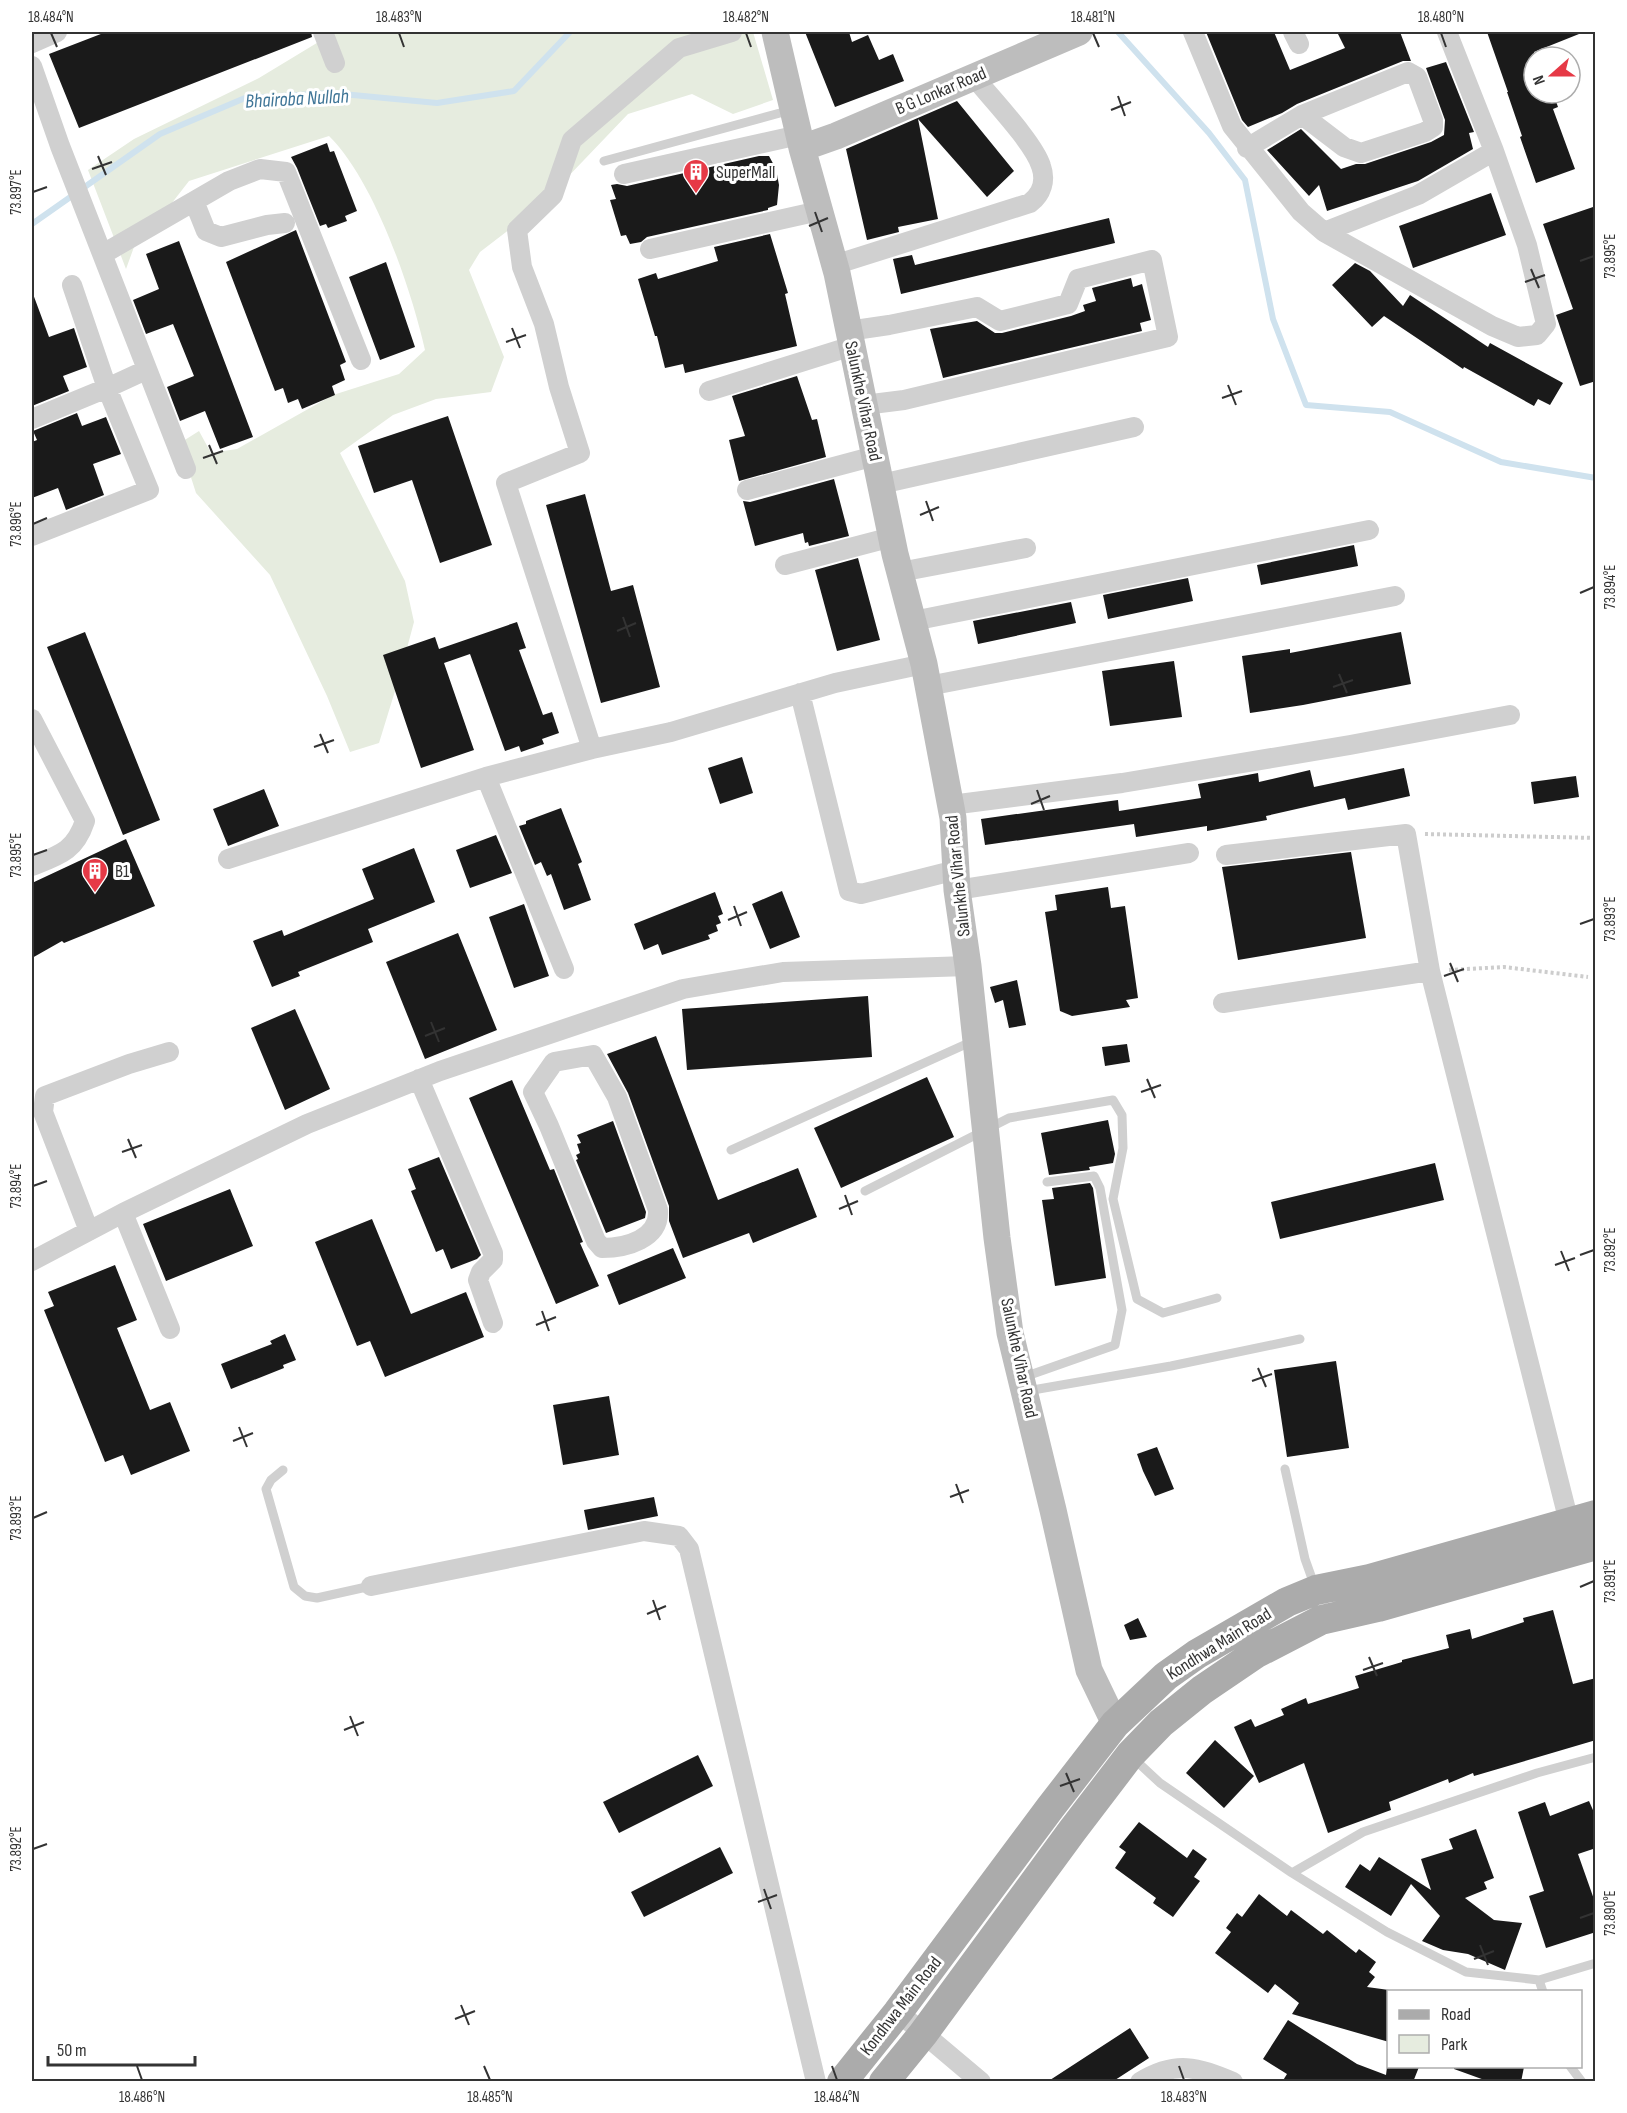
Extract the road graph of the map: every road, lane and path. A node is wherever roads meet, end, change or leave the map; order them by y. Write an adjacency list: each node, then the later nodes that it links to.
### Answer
1 (57, 32): 8 (street)
2 (323, 32): 9 (street)
3 (732, 32): 50 (street)
4 (775, 32): 13 (street, Salunkhe Vihar Road)
5 (1079, 32): 11 (street, B G Lonkar Road)
6 (1193, 32): 14 (street)
7 (1447, 32): 15 (street)
8 (32, 43)
9 (335, 63)
10 (32, 66): 23 (street)
11 (974, 77): 13 (street, B G Lonkar Road); 24 (street)
12 (1302, 115): 12 (street); 14 (street)
13 (798, 131): 16 (lane); 17 (street); 19 (street, Salunkhe Vihar Road)
14 (1247, 148): 21 (street)
15 (1494, 151): 21 (street); 21 (street)
16 (604, 161)
17 (624, 174)
18 (194, 201): 20 (street); 23 (street); 27 (street)
19 (819, 211): 22 (street); 24 (street, Salunkhe Vihar Road)
20 (285, 223)
21 (1324, 232)
22 (650, 249)
23 (103, 254): 28 (street)
24 (834, 265): 26 (street, Salunkhe Vihar Road)
25 (72, 285): 29 (street)
26 (850, 338): 30 (street); 31 (street, Salunkhe Vihar Road); 31 (street)
27 (361, 360)
28 (146, 369): 29 (street); 35 (street)
29 (107, 388): 32 (street); 39 (street)
30 (709, 391)
31 (864, 405): 34 (street, Salunkhe Vihar Road)
32 (32, 419)
33 (1134, 427): 36 (street)
34 (875, 456): 36 (street, Salunkhe Vihar Road); 37 (street)
35 (186, 469)
36 (881, 484): 40 (street, Salunkhe Vihar Road)
37 (747, 490)
38 (1369, 530): 45 (street)
39 (32, 536)
40 (892, 537): 42 (street); 43 (street, Salunkhe Vihar Road)
41 (1026, 548): 43 (street)
42 (785, 565)
43 (900, 572): 45 (street, Salunkhe Vihar Road)
44 (1395, 596): 46 (street)
45 (913, 621): 46 (street, Salunkhe Vihar Road)
46 (926, 675): 47 (street); 52 (street, Salunkhe Vihar Road)
47 (800, 693): 50 (street); 59 (street)
48 (1510, 715): 52 (street)
49 (32, 719): 58 (street)
50 (592, 749): 51 (street)
51 (486, 777): 57 (street); 61 (street)
52 (951, 805): 59 (street, Salunkhe Vihar Road)
53 (1406, 834): 54 (path); 56 (street); 62 (street)
54 (1596, 838)
55 (1189, 853): 59 (street)
56 (1226, 855)
57 (228, 859)
58 (32, 866)
59 (956, 880): 60 (street, Salunkhe Vihar Road)
60 (968, 966): 65 (street); 66 (street, Salunkhe Vihar Road)
61 (564, 969)
62 (1430, 971): 63 (path); 64 (street); 84 (street)
63 (1588, 977)
64 (1223, 1003)
65 (542, 1037): 68 (street); 69 (street)
66 (976, 1040): 70 (street, Salunkhe Vihar Road); 71 (lane)
67 (169, 1052): 75 (street)
68 (554, 1062): 68 (street)
69 (419, 1079): 74 (street); 78 (street)
70 (985, 1131): 73 (lane); 77 (lane); 81 (street, Salunkhe Vihar Road)
71 (731, 1150)
72 (1047, 1182): 81 (lane)
73 (865, 1191)
74 (123, 1213): 75 (street); 79 (street)
75 (89, 1231): 76 (street)
76 (32, 1261)
77 (1217, 1298)
78 (493, 1323)
79 (170, 1329)
80 (1300, 1339): 81 (lane)
81 (1023, 1385): 89 (street, Salunkhe Vihar Road)
82 (1285, 1469): 87 (lane)
83 (283, 1470): 86 (lane)
84 (1582, 1518): 87 (main road, Kondhwa Main Road)
85 (1596, 1545): 88 (main road, Kondhwa Main Road)
86 (370, 1586): 99 (street)
87 (1326, 1587): 88 (main road); 89 (main road, Kondhwa Main Road)
88 (1346, 1614): 90 (main road, Kondhwa Main Road)
89 (1115, 1724): 96 (main road, Kondhwa Main Road)
90 (1130, 1755): 92 (lane); 97 (main road, Kondhwa Main Road)
91 (1596, 1757): 92 (lane)
92 (1292, 1873): 94 (lane)
93 (1596, 1963): 94 (lane)
94 (1539, 1980): 95 (lane)
95 (1542, 1990)
96 (898, 2012): 97 (street); 100 (main road, Kondhwa Main Road)
97 (924, 2034): 101 (main road, Kondhwa Main Road); 102 (street)
98 (1571, 2068): 105 (lane)
99 (816, 2082)
100 (842, 2082)
101 (884, 2082)
102 (981, 2082)
103 (1140, 2082): 104 (street)
104 (1233, 2082)
105 (1582, 2082)

